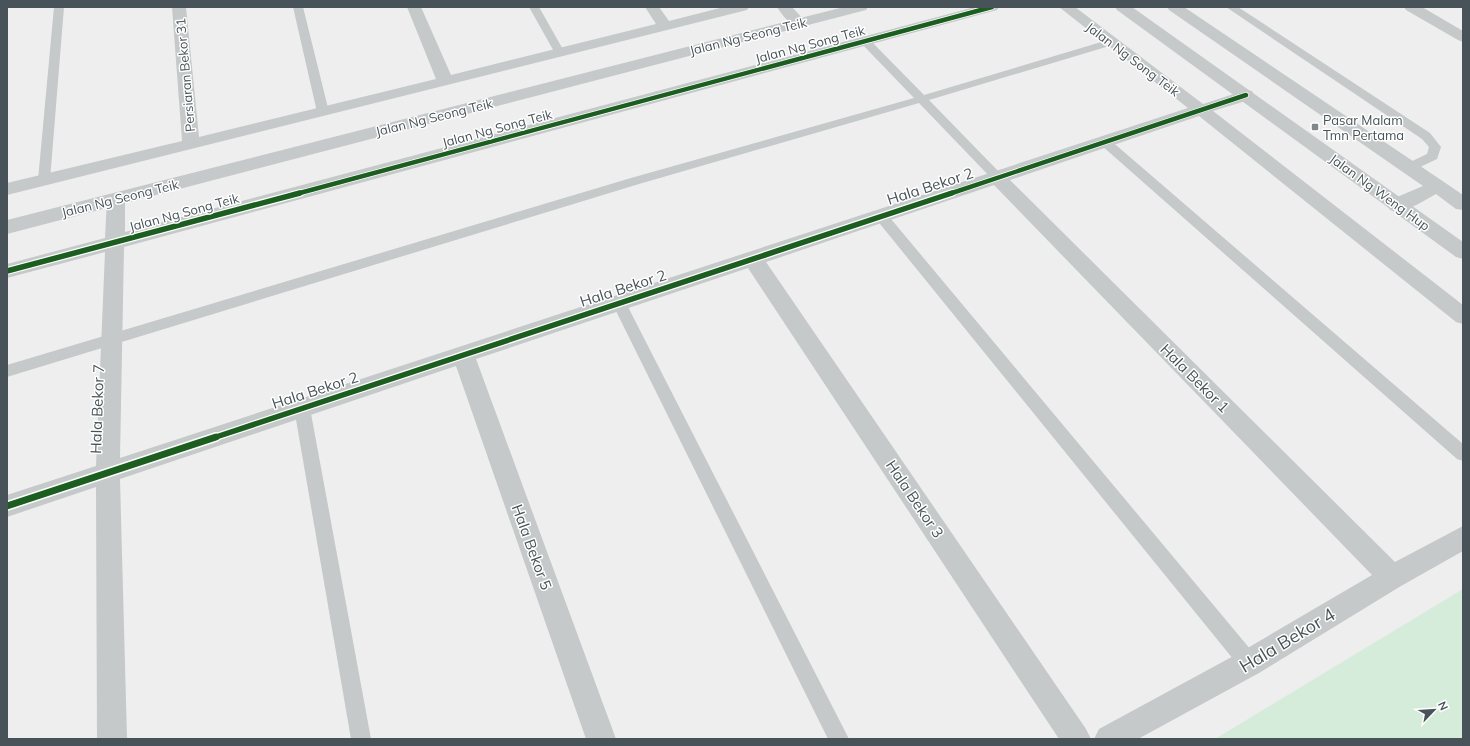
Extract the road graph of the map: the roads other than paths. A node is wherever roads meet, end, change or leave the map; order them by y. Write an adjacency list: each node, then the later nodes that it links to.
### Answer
1 (59, 7): 31 (lane)
2 (179, 7): 28 (street, Persiaran Bekor 31)
3 (298, 7): 26 (lane)
4 (414, 7): 22 (street)
5 (534, 7): 21 (lane)
6 (652, 7): 17 (street)
7 (742, 7): 17 (street, Jalan Ng Seong Teik)
8 (784, 7): 16 (street)
9 (861, 7): 16 (main road, Jalan Ng Seong Teik)
10 (992, 7): 19 (street, Jalan Ng Song Teik)
11 (1066, 7): 20 (street, Jalan Ng Song Teik)
12 (1122, 7): 23 (main road, Jalan Ng Weng Hup)
13 (1174, 7): 29 (street)
14 (1231, 7): 29 (lane)
15 (1411, 7): 18 (street)
16 (799, 23): 34 (main road, Jalan Ng Seong Teik)
17 (666, 26): 21 (street, Jalan Ng Seong Teik)
18 (1463, 37)
19 (865, 41): 24 (lane); 38 (street, Jalan Ng Song Teik)
20 (1112, 42): 24 (lane); 25 (street, Jalan Ng Song Teik)
21 (560, 53): 22 (street, Jalan Ng Seong Teik)
22 (445, 81): 26 (street, Jalan Ng Seong Teik)
23 (1246, 95): 25 (street, Hala Bekor 2); 35 (main road, Jalan Ng Weng Hup)
24 (922, 99): 30 (lane); 44 (lane)
25 (1201, 110): 27 (street, Hala Bekor 2); 43 (street)
26 (323, 112): 28 (street, Jalan Ng Seong Teik)
27 (1105, 142): 30 (street, Hala Bekor 2); 48 (lane)
28 (191, 144): 31 (street, Jalan Ng Seong Teik)
29 (1410, 167): 33 (street)
30 (998, 178): 36 (street, Hala Bekor 2); 52 (street, Hala Bekor 1)
31 (44, 180): 32 (street, Jalan Ng Seong Teik)
32 (7, 189)
33 (1454, 194): 35 (street)
34 (116, 199): 37 (main road, Jalan Ng Seong Teik); 38 (street, Hala Bekor 7)
35 (1397, 204): 39 (main road, Jalan Ng Weng Hup)
36 (881, 216): 40 (street, Hala Bekor 2); 53 (lane)
37 (7, 228)
38 (115, 242): 41 (street, Jalan Ng Song Teik); 44 (street, Hala Bekor 7)
39 (1463, 252)
40 (753, 259): 42 (street, Hala Bekor 2); 58 (street, Hala Bekor 3)
41 (7, 271)
42 (619, 303): 45 (street, Hala Bekor 2); 57 (lane)
43 (1463, 316)
44 (112, 340): 46 (lane); 49 (street, Hala Bekor 7)
45 (463, 354): 47 (street, Hala Bekor 2); 56 (street, Hala Bekor 5)
46 (7, 371)
47 (302, 408): 49 (street, Hala Bekor 2); 55 (lane)
48 (1463, 454)
49 (108, 472): 50 (street, Hala Bekor 2); 54 (street, Hala Bekor 7)
50 (7, 506)
51 (1463, 538): 52 (street, Hala Bekor 4)
52 (1392, 577): 53 (street, Hala Bekor 4)
53 (1249, 663): 59 (street, Hala Bekor 4)
54 (112, 739)
55 (361, 739)
56 (601, 739)
57 (839, 739)
58 (1076, 739)
59 (1109, 739)

